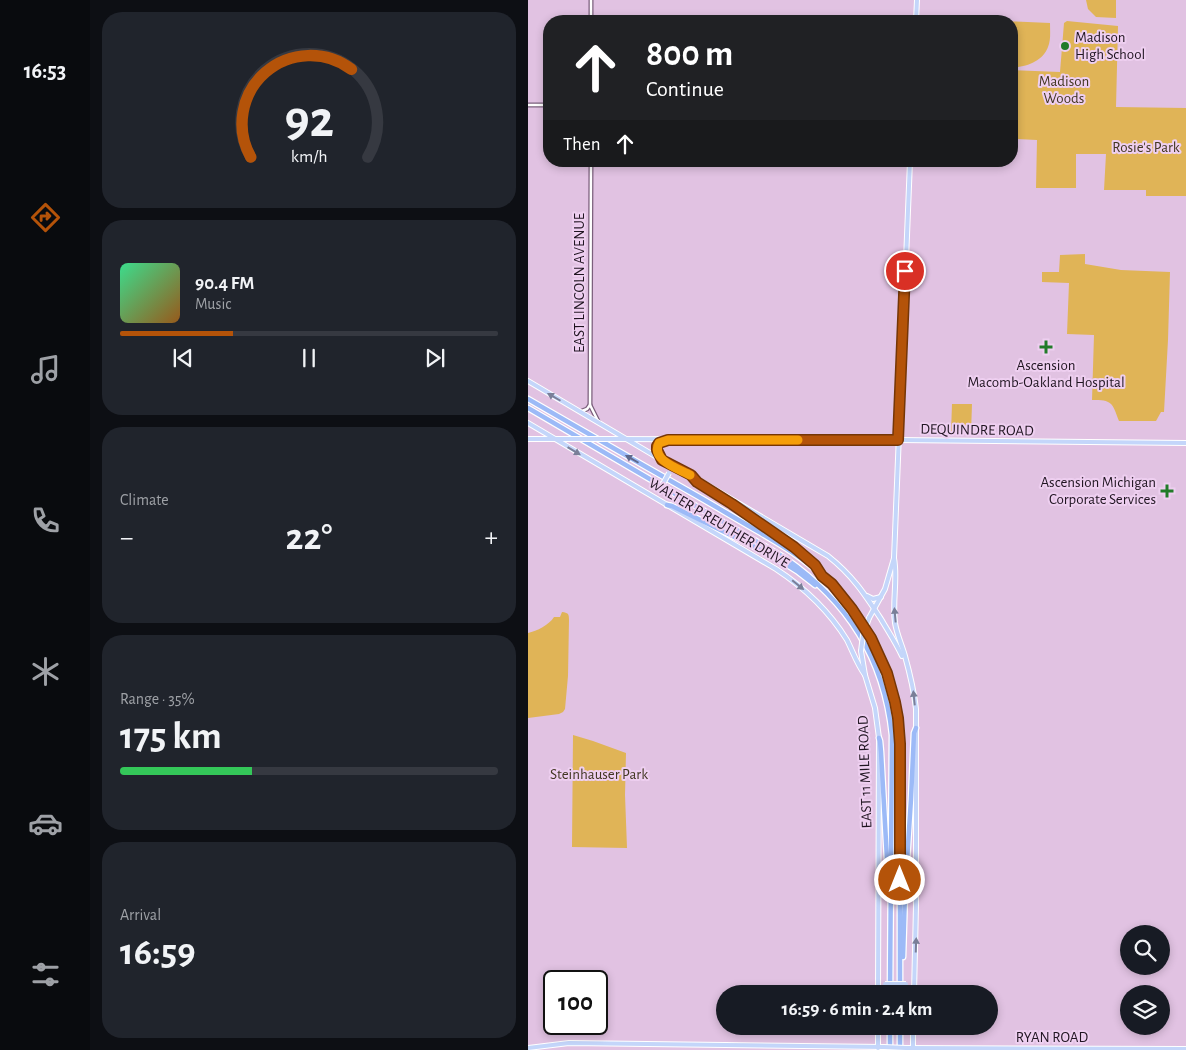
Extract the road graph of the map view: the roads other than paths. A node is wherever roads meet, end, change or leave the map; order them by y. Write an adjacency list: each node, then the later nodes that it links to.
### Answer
1 (591, 0): 3 (street)
2 (917, 0): 4 (main road)
3 (591, 15)
4 (916, 15)
5 (528, 104): 6 (street)
6 (543, 105)
7 (590, 167): 11 (street, EAST LINCOLN AVENUE)
8 (910, 167): 20 (main road, EAST 11 MILE ROAD)
9 (529, 383): 13 (main road, WALTER P REUTHER DRIVE, one-way to 9)
10 (528, 398): 28 (highway, one-way to 10)
11 (590, 405): 13 (street); 15 (street, EAST LINCOLN AVENUE)
12 (528, 408): 29 (highway)
13 (580, 412): 15 (main road, WALTER P REUTHER DRIVE)
14 (528, 423): 17 (main road, WALTER P REUTHER DRIVE)
15 (599, 423): 18 (main road, WALTER P REUTHER DRIVE)
16 (528, 439): 17 (main road, DEQUINDRE ROAD)
17 (555, 439): 18 (main road, DEQUINDRE ROAD, bridge); 25 (main road, WALTER P REUTHER DRIVE, one-way to 25)
18 (627, 440): 19 (main road, DEQUINDRE ROAD); 22 (main road, WALTER P REUTHER DRIVE)
19 (668, 440): 20 (main road, DEQUINDRE ROAD); 22 (main road)
20 (898, 440): 21 (main road, DEQUINDRE ROAD); 27 (main road, EAST 11 MILE ROAD)
21 (1186, 443)
22 (662, 460): 23 (main road, WALTER P REUTHER DRIVE)
23 (673, 466): 24 (main road, WALTER P REUTHER DRIVE); 25 (main road, bridge)
24 (691, 475): 28 (highway); 30 (main road, WALTER P REUTHER DRIVE)
25 (655, 498): 26 (main road, WALTER P REUTHER DRIVE)
26 (667, 505): 29 (highway); 36 (main road, WALTER P REUTHER DRIVE, one-way to 36)
27 (894, 558): 31 (main road, EAST 11 MILE ROAD); 35 (main road, EAST 11 MILE ROAD, one-way to 27)
28 (822, 576): 40 (highway)
29 (828, 594): 39 (highway)
30 (866, 596): 31 (main road); 32 (main road, WALTER P REUTHER DRIVE)
31 (881, 597): 32 (main road, EAST 11 MILE ROAD)
32 (874, 609): 33 (main road, EAST 11 MILE ROAD); 34 (main road, WALTER P REUTHER DRIVE)
33 (869, 618): 34 (main road); 36 (main road, EAST 11 MILE ROAD, bridge)
34 (880, 618): 35 (main road, WALTER P REUTHER DRIVE)
35 (906, 662): 37 (main road, EAST 11 MILE ROAD, one-way to 35)
36 (865, 675): 38 (main road, EAST 11 MILE ROAD)
37 (916, 728): 40 (highway); 41 (main road, EAST 11 MILE ROAD, one-way to 37)
38 (879, 738): 39 (highway); 42 (main road, EAST 11 MILE ROAD)
39 (891, 941): 44 (highway)
40 (900, 978): 45 (highway)
41 (914, 984): 43 (main road, bridge)
42 (878, 985)
43 (882, 985)
44 (890, 985)
45 (900, 985)
46 (878, 1035): 51 (main road)
47 (890, 1035): 54 (highway)
48 (900, 1035): 55 (highway)
49 (913, 1035): 52 (main road)
50 (528, 1048): 51 (main road, RYAN ROAD)
51 (878, 1049): 52 (main road, RYAN ROAD, bridge)
52 (913, 1049): 53 (main road, RYAN ROAD)
53 (1186, 1049)
54 (890, 1050)
55 (900, 1050)

